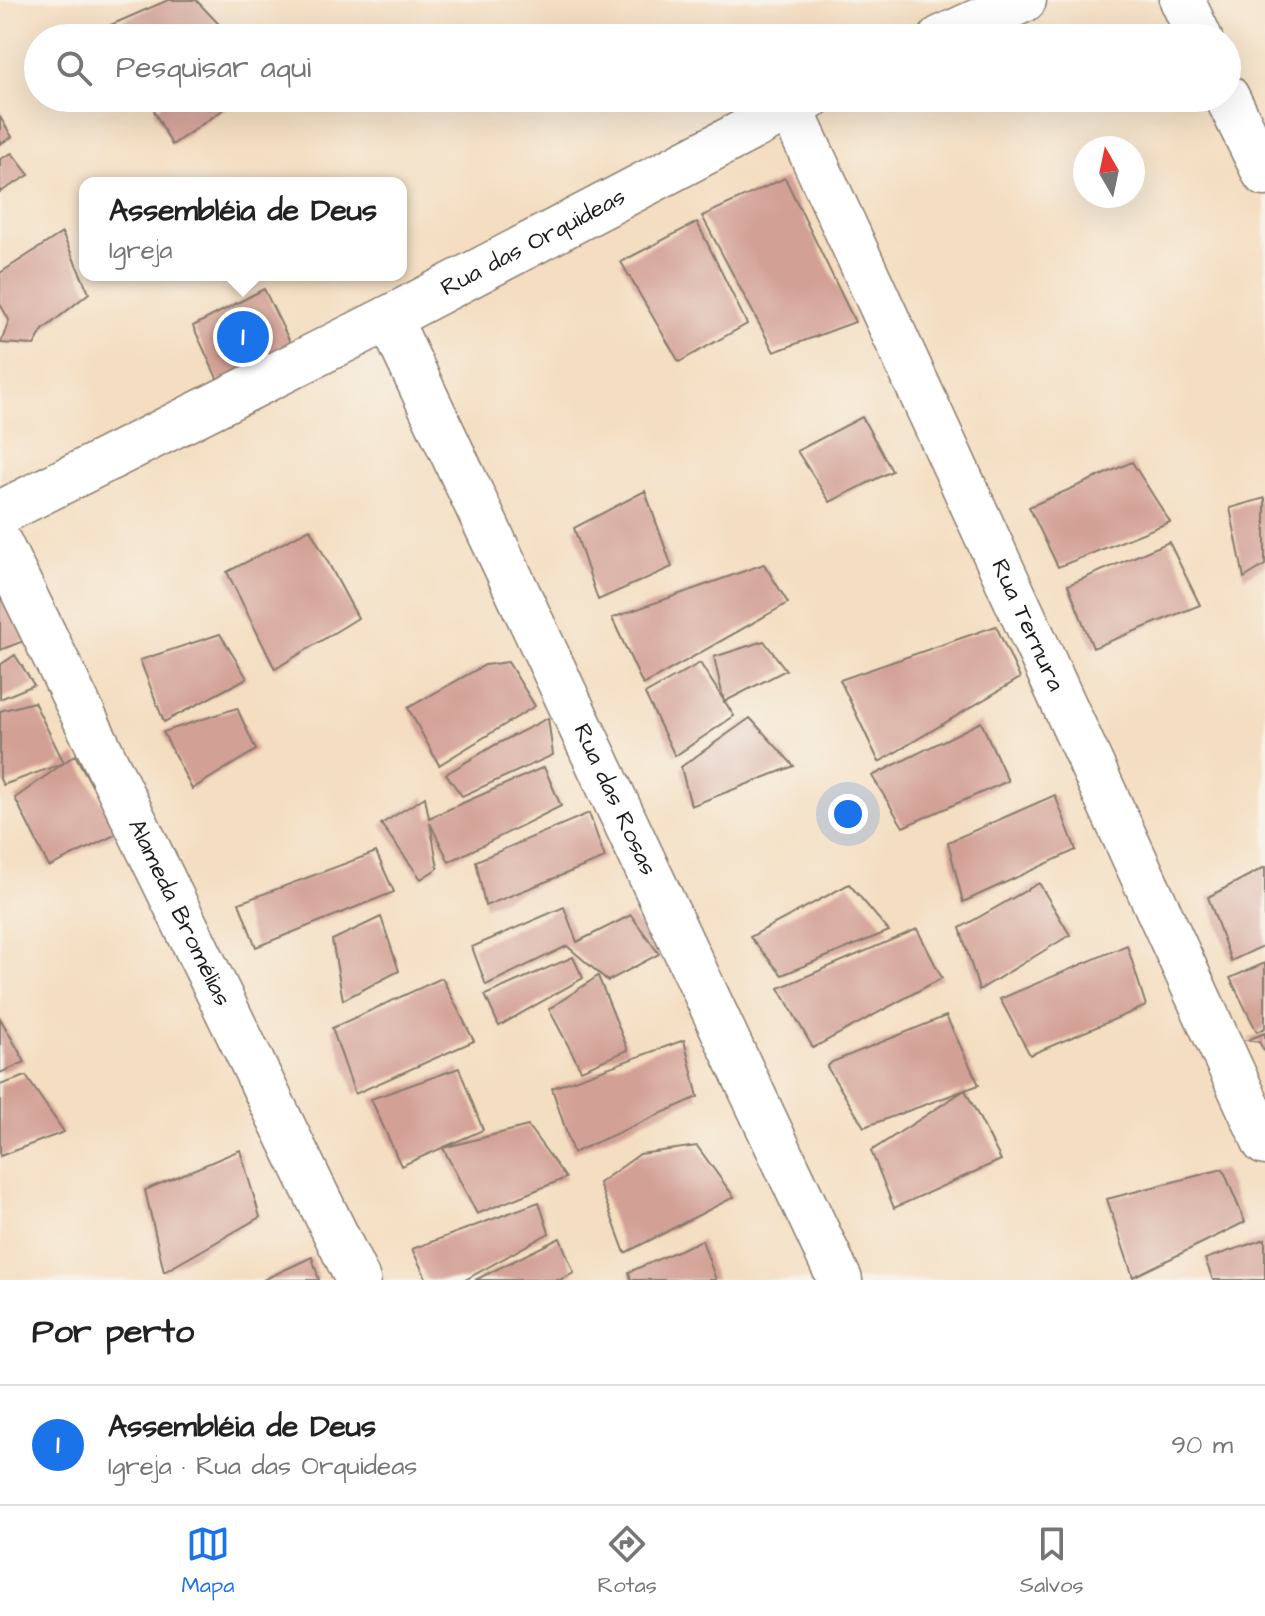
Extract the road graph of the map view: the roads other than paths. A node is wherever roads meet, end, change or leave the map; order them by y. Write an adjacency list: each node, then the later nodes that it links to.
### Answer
1 (1024, 0): 3 (street)
2 (1182, 0): 4 (street)
3 (972, 24)
4 (1193, 24)
5 (781, 112): 9 (street, Rua das Orquideas)
6 (804, 112): 12 (street, Rua Ternura)
7 (1234, 112): 8 (street)
8 (1265, 174)
9 (389, 318): 10 (street, Rua das Orquideas); 14 (street, Rua das Rosas)
10 (0, 513)
11 (0, 544): 13 (street, Alameda Bromélias)
12 (1265, 1143)
13 (358, 1280)
14 (840, 1280)

